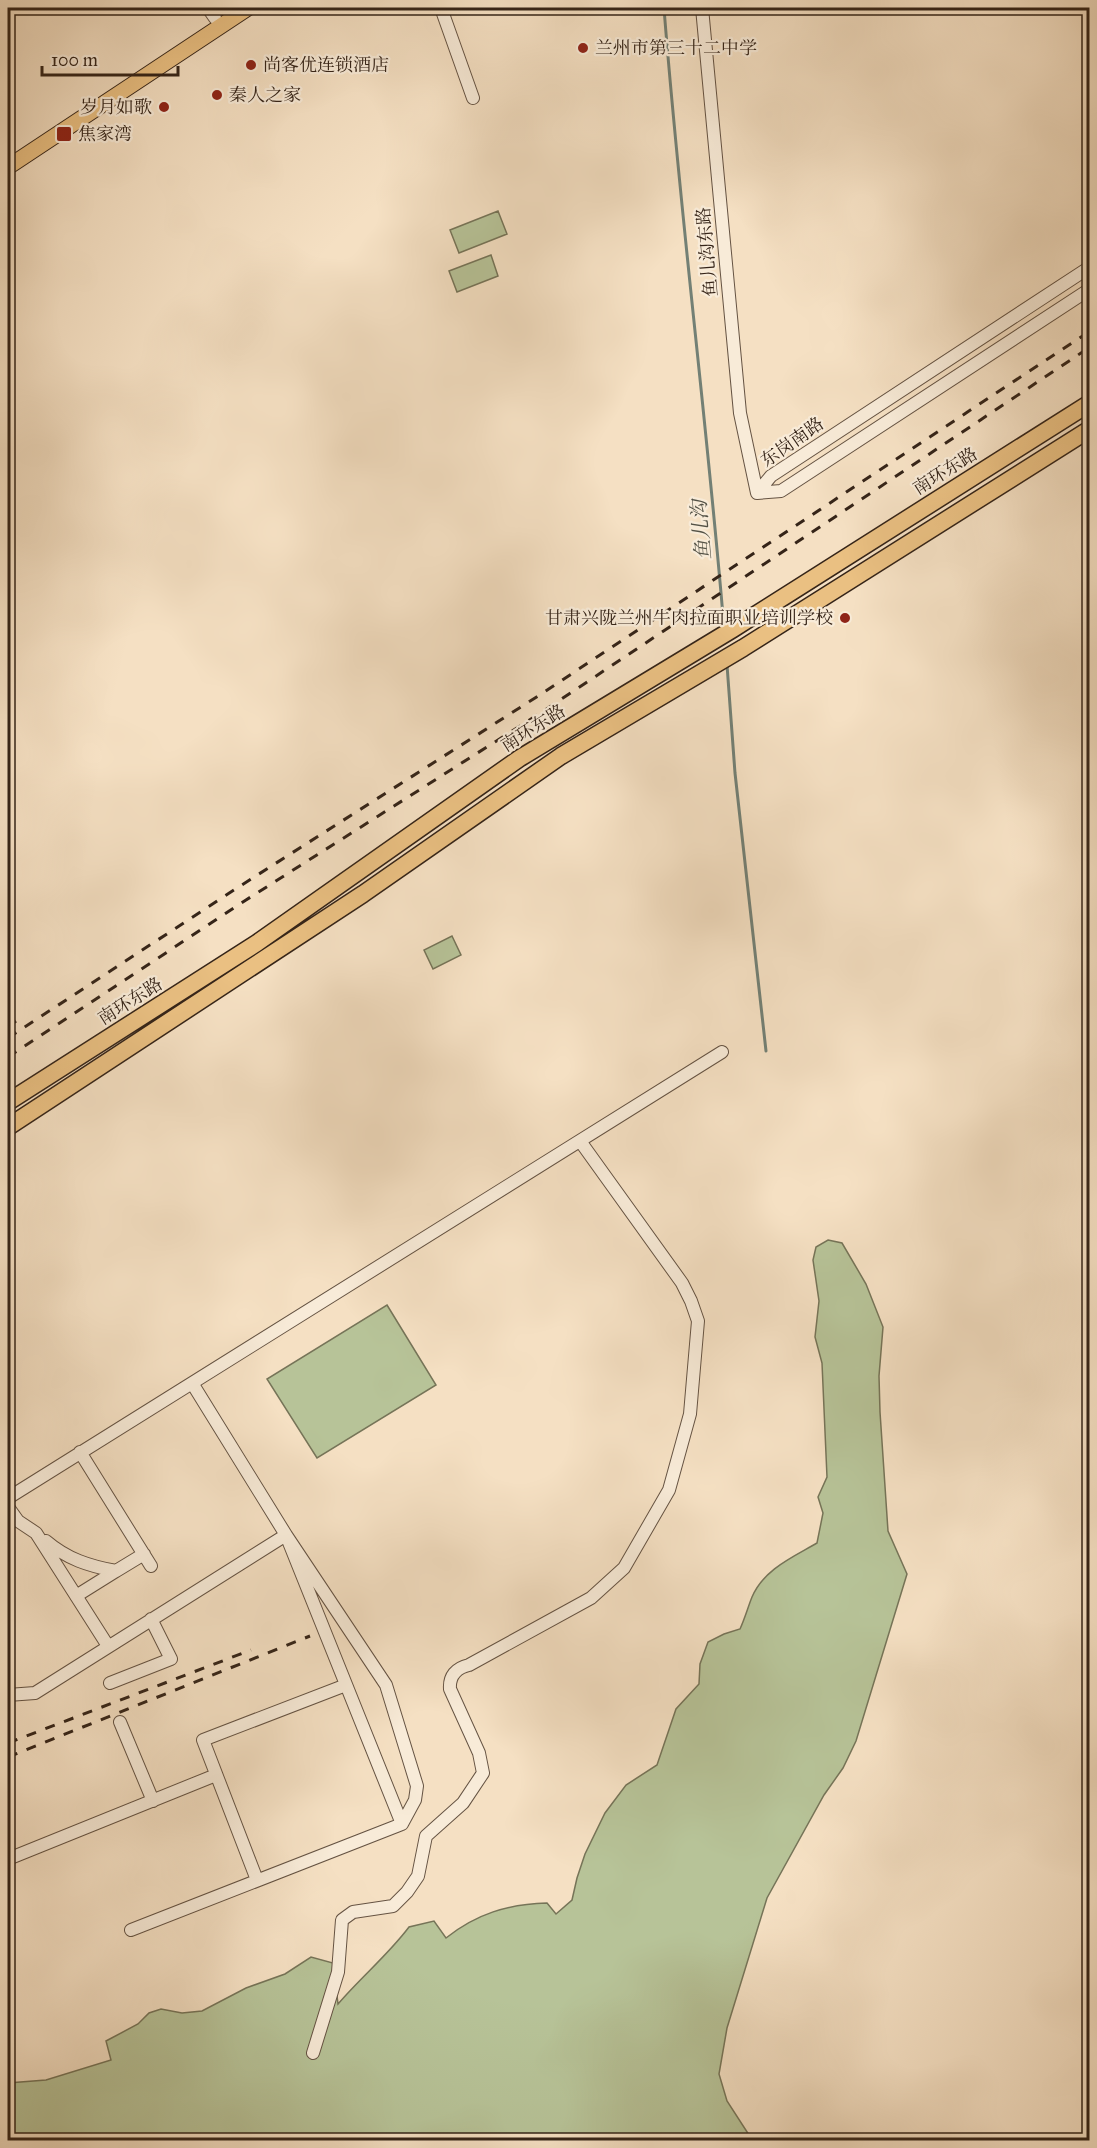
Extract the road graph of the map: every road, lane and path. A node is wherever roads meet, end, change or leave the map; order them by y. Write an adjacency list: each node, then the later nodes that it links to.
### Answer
1 (231, 8): 5 (main road)
2 (248, 8): 8 (main road)
3 (441, 8): 6 (street)
4 (702, 8): 13 (street, 鱼儿沟东路)
5 (212, 13): 7 (main road)
6 (473, 98)
7 (8, 155)
8 (8, 167)
9 (1089, 267): 13 (street, 东岗南路)
10 (1089, 289): 13 (street, 东岗南路)
11 (1089, 403): 14 (highway, 南环东路)
12 (1089, 429): 15 (highway, 南环东路)
13 (757, 492)
14 (520, 758): 15 (highway); 17 (highway, 南环东路)
15 (532, 776): 18 (highway, 南环东路)
16 (722, 1052): 19 (street)
17 (8, 1102)
18 (8, 1127)
19 (580, 1141): 20 (street); 42 (street)
20 (192, 1383): 21 (street); 25 (street)
21 (80, 1452): 22 (street); 26 (street)
22 (8, 1498)
23 (8, 1507): 24 (street)
24 (36, 1533): 28 (street); 29 (street)
25 (286, 1534): 30 (street); 33 (street); 38 (street)
26 (144, 1554): 27 (street); 28 (street)
27 (151, 1566)
28 (116, 1571): 29 (street)
29 (76, 1596): 31 (street)
30 (151, 1619): 31 (street); 32 (street)
31 (108, 1646): 34 (street)
32 (110, 1683)
33 (346, 1685): 36 (street); 38 (street)
34 (8, 1695)
35 (120, 1722): 37 (street)
36 (216, 1775): 37 (street); 40 (street)
37 (153, 1801): 39 (street)
38 (402, 1824): 40 (street)
39 (8, 1859)
40 (257, 1880): 41 (street)
41 (131, 1930)
42 (313, 2053)

